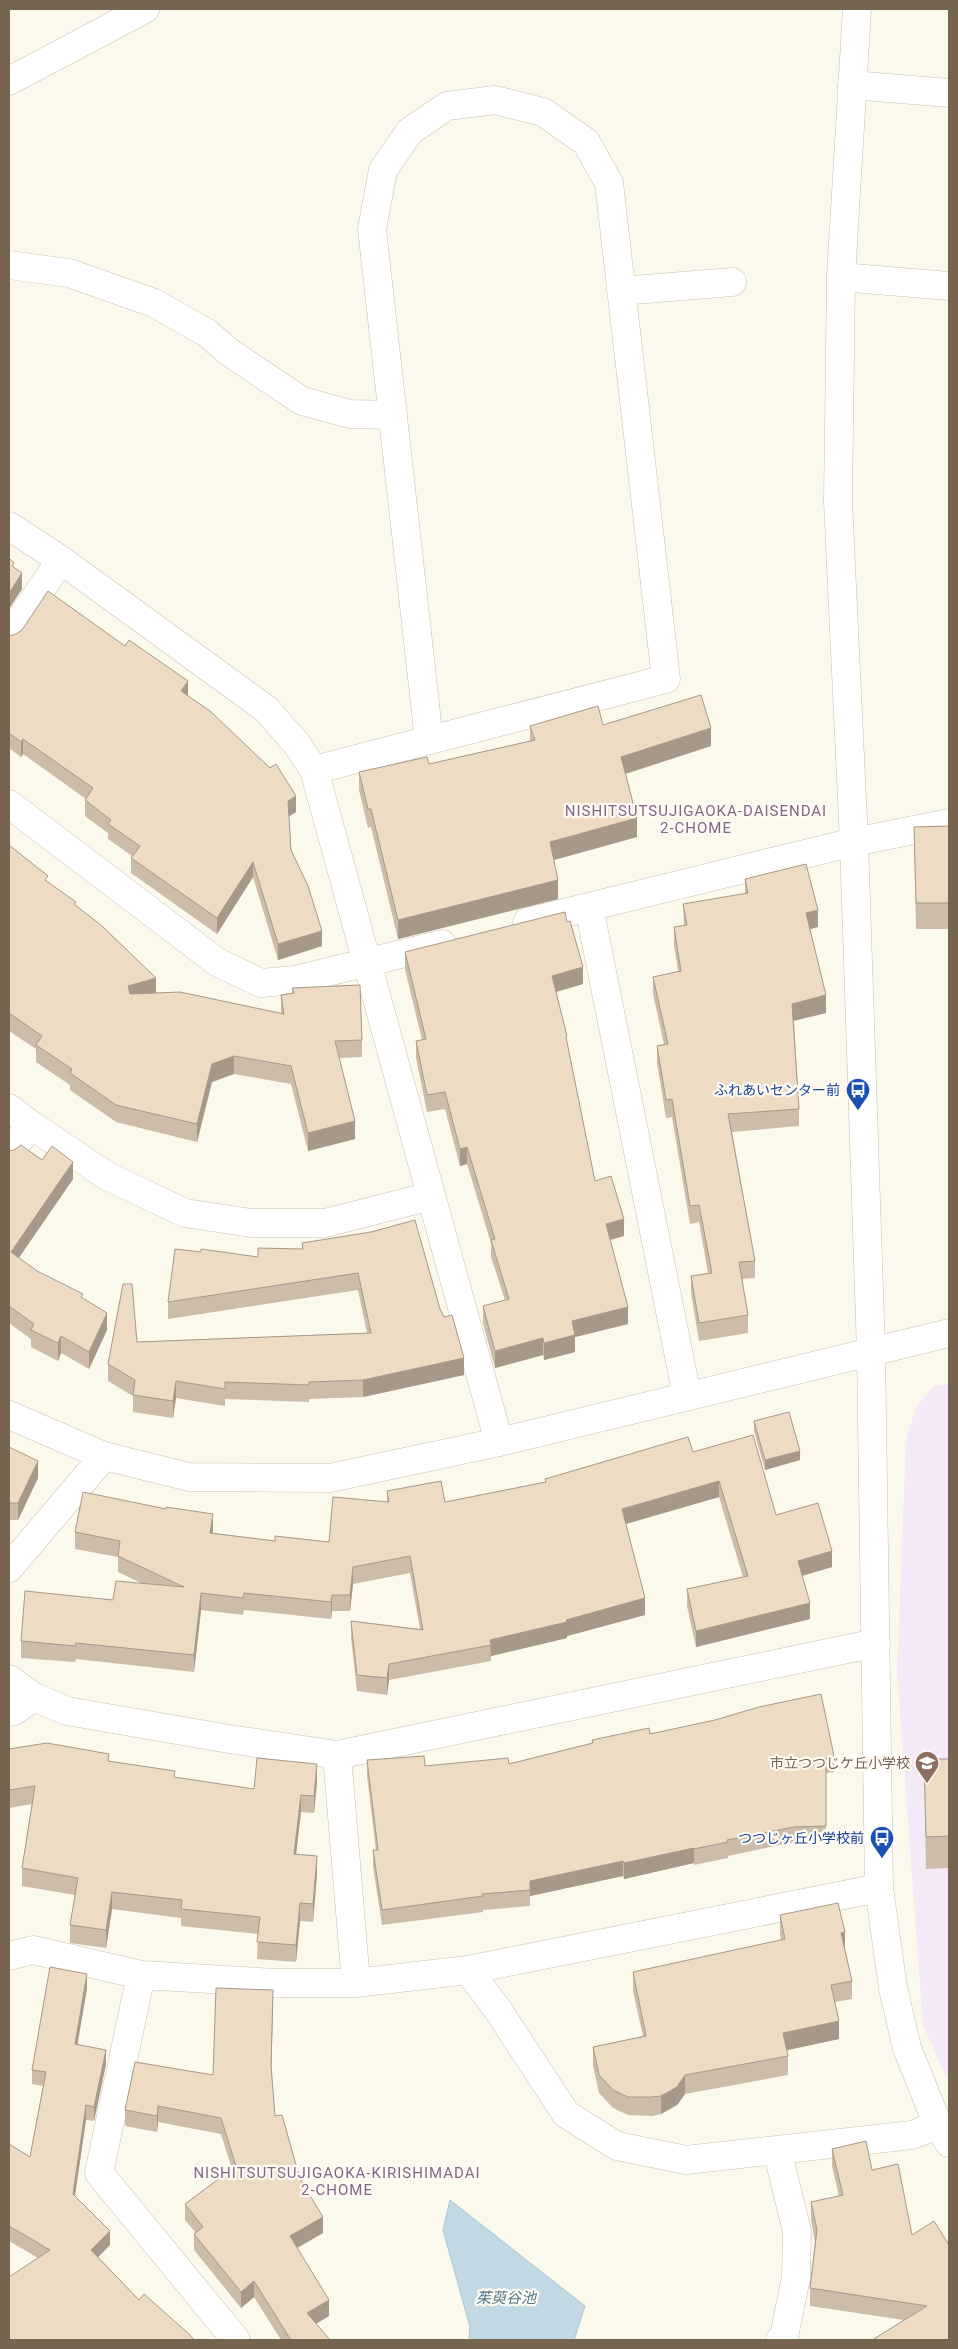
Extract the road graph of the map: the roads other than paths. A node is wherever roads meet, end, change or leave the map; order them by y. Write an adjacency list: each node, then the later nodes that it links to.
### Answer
1 (145, 9): 3 (street)
2 (857, 9): 4 (street)
3 (9, 80)
4 (852, 85): 5 (street); 7 (street)
5 (949, 93)
6 (9, 265): 11 (street)
7 (841, 278): 9 (street); 19 (street)
8 (732, 282): 10 (street)
9 (949, 286)
10 (621, 291): 11 (street); 15 (street)
11 (393, 415): 15 (street)
12 (9, 526): 13 (street)
13 (61, 560): 14 (street); 16 (street)
14 (9, 636)
15 (429, 740): 16 (street)
16 (314, 770): 23 (street)
17 (9, 804): 23 (street)
18 (949, 823): 19 (street)
19 (854, 842): 20 (street); 29 (street)
20 (589, 907): 21 (street); 30 (street)
21 (502, 929)
22 (464, 938): 23 (street)
23 (367, 962): 27 (street)
24 (9, 1108): 25 (street)
25 (31, 1125): 26 (street); 27 (street)
26 (9, 1153)
27 (432, 1196): 32 (street)
28 (949, 1333): 29 (street)
29 (871, 1351): 30 (street); 35 (street)
30 (687, 1396): 32 (street)
31 (9, 1415): 33 (street)
32 (499, 1442): 33 (street)
33 (104, 1456): 34 (street)
34 (9, 1568)
35 (876, 1643): 39 (street); 40 (street)
36 (9, 1679): 37 (street)
37 (34, 1697): 38 (street); 39 (street)
38 (9, 1712)
39 (337, 1755): 44 (street)
40 (879, 1888): 42 (street); 45 (street)
41 (9, 1956): 43 (street)
42 (468, 1970): 44 (street); 46 (street)
43 (141, 1975): 44 (street); 48 (street)
44 (356, 1983)
45 (944, 2134): 46 (street)
46 (777, 2150): 47 (street)
47 (784, 2339)
48 (236, 2340)

